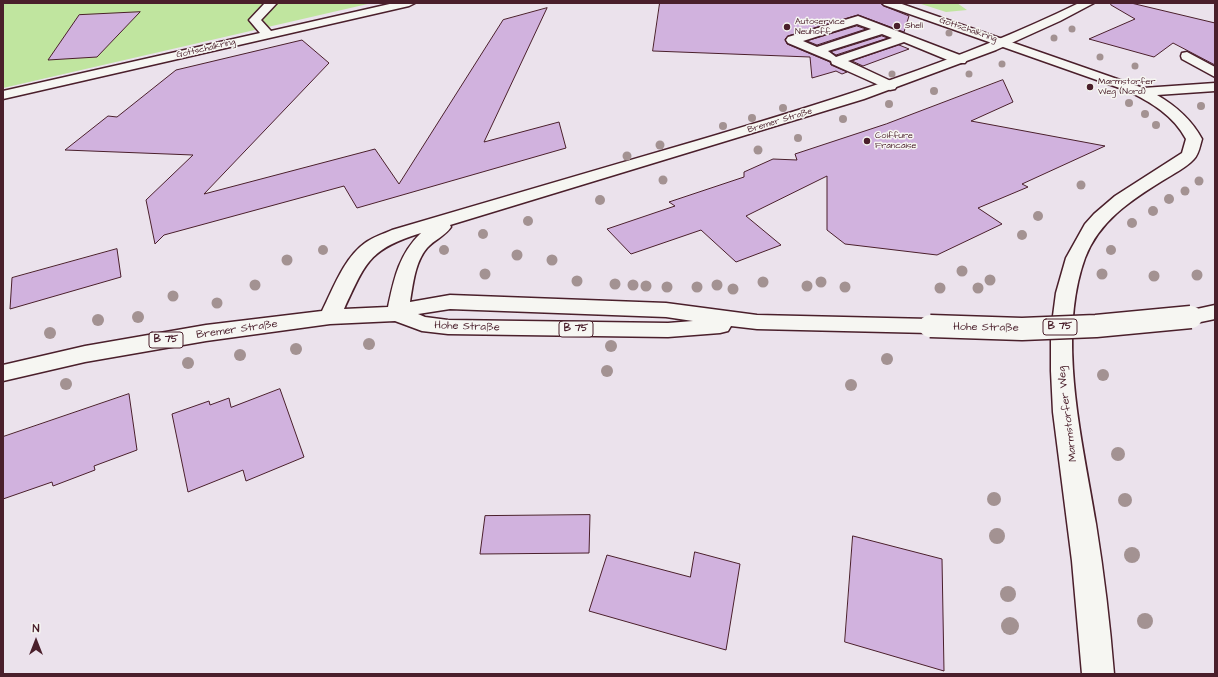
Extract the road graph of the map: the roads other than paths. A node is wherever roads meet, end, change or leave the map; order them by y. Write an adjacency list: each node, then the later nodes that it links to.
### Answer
1 (271, 3): 6 (main road)
2 (408, 3): 6 (main road, Gottschalkring)
3 (888, 3): 8 (main road, Gottschalkring)
4 (1088, 3): 8 (main road, Bremer Straße)
5 (882, 30): 7 (main road); 9 (main road); 9 (main road)
6 (268, 34): 17 (main road, Gottschalkring)
7 (904, 38): 11 (main road); 12 (main road)
8 (1003, 42): 11 (main road, Bremer Straße); 16 (main road, Marmstorfer Weg)
9 (816, 51): 12 (main road)
10 (1187, 56): 13 (main road)
11 (960, 60): 14 (main road, Bremer Straße)
12 (837, 61): 14 (main road)
13 (1215, 73)
14 (890, 86): 18 (main road, Bremer Straße)
15 (1215, 87): 16 (main road)
16 (1142, 92): 23 (main road, Marmstorfer Weg)
17 (3, 95)
18 (464, 216): 19 (main road, Bremer Straße); 21 (main road, Bremer Straße)
19 (397, 314): 20 (main road, Hohe Straße / B 75, bridge); 21 (main road, Bremer Straße / B 75)
20 (1207, 316)
21 (330, 317): 22 (main road, Bremer Straße / B 75)
22 (3, 373)
23 (1098, 674)

